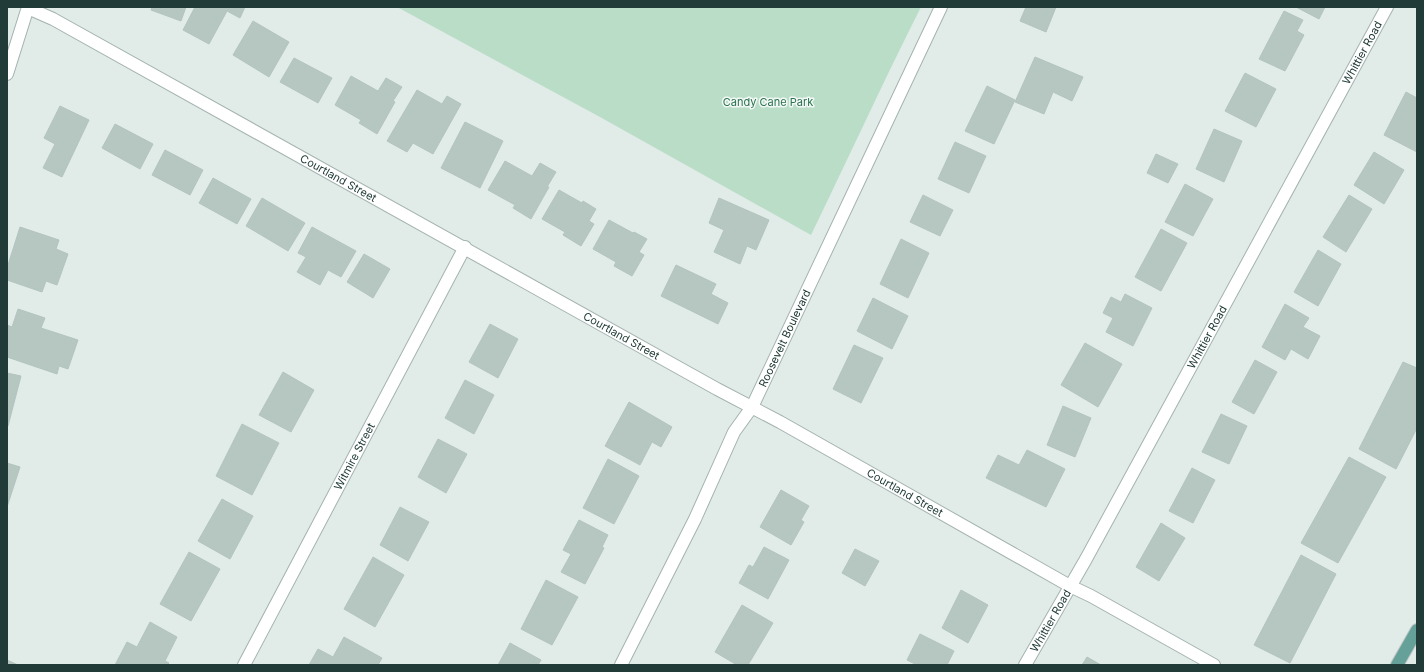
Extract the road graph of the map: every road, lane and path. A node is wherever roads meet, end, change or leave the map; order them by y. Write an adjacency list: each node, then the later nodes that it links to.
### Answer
1 (28, 7): 4 (street); 5 (street, Courtland Street)
2 (941, 7): 6 (street, Roosevelt Boulevard)
3 (1387, 7): 7 (street, Whittier Road)
4 (7, 74)
5 (465, 247): 6 (street, Courtland Street); 9 (street, Witmire Street)
6 (752, 408): 7 (street, Courtland Street); 10 (street, Roosevelt Boulevard)
7 (1070, 586): 11 (street, Whittier Road); 12 (street, Courtland Street)
8 (1417, 630): 13 (main road)
9 (244, 665)
10 (621, 665)
11 (1025, 665)
12 (1214, 665)
13 (1397, 665)

